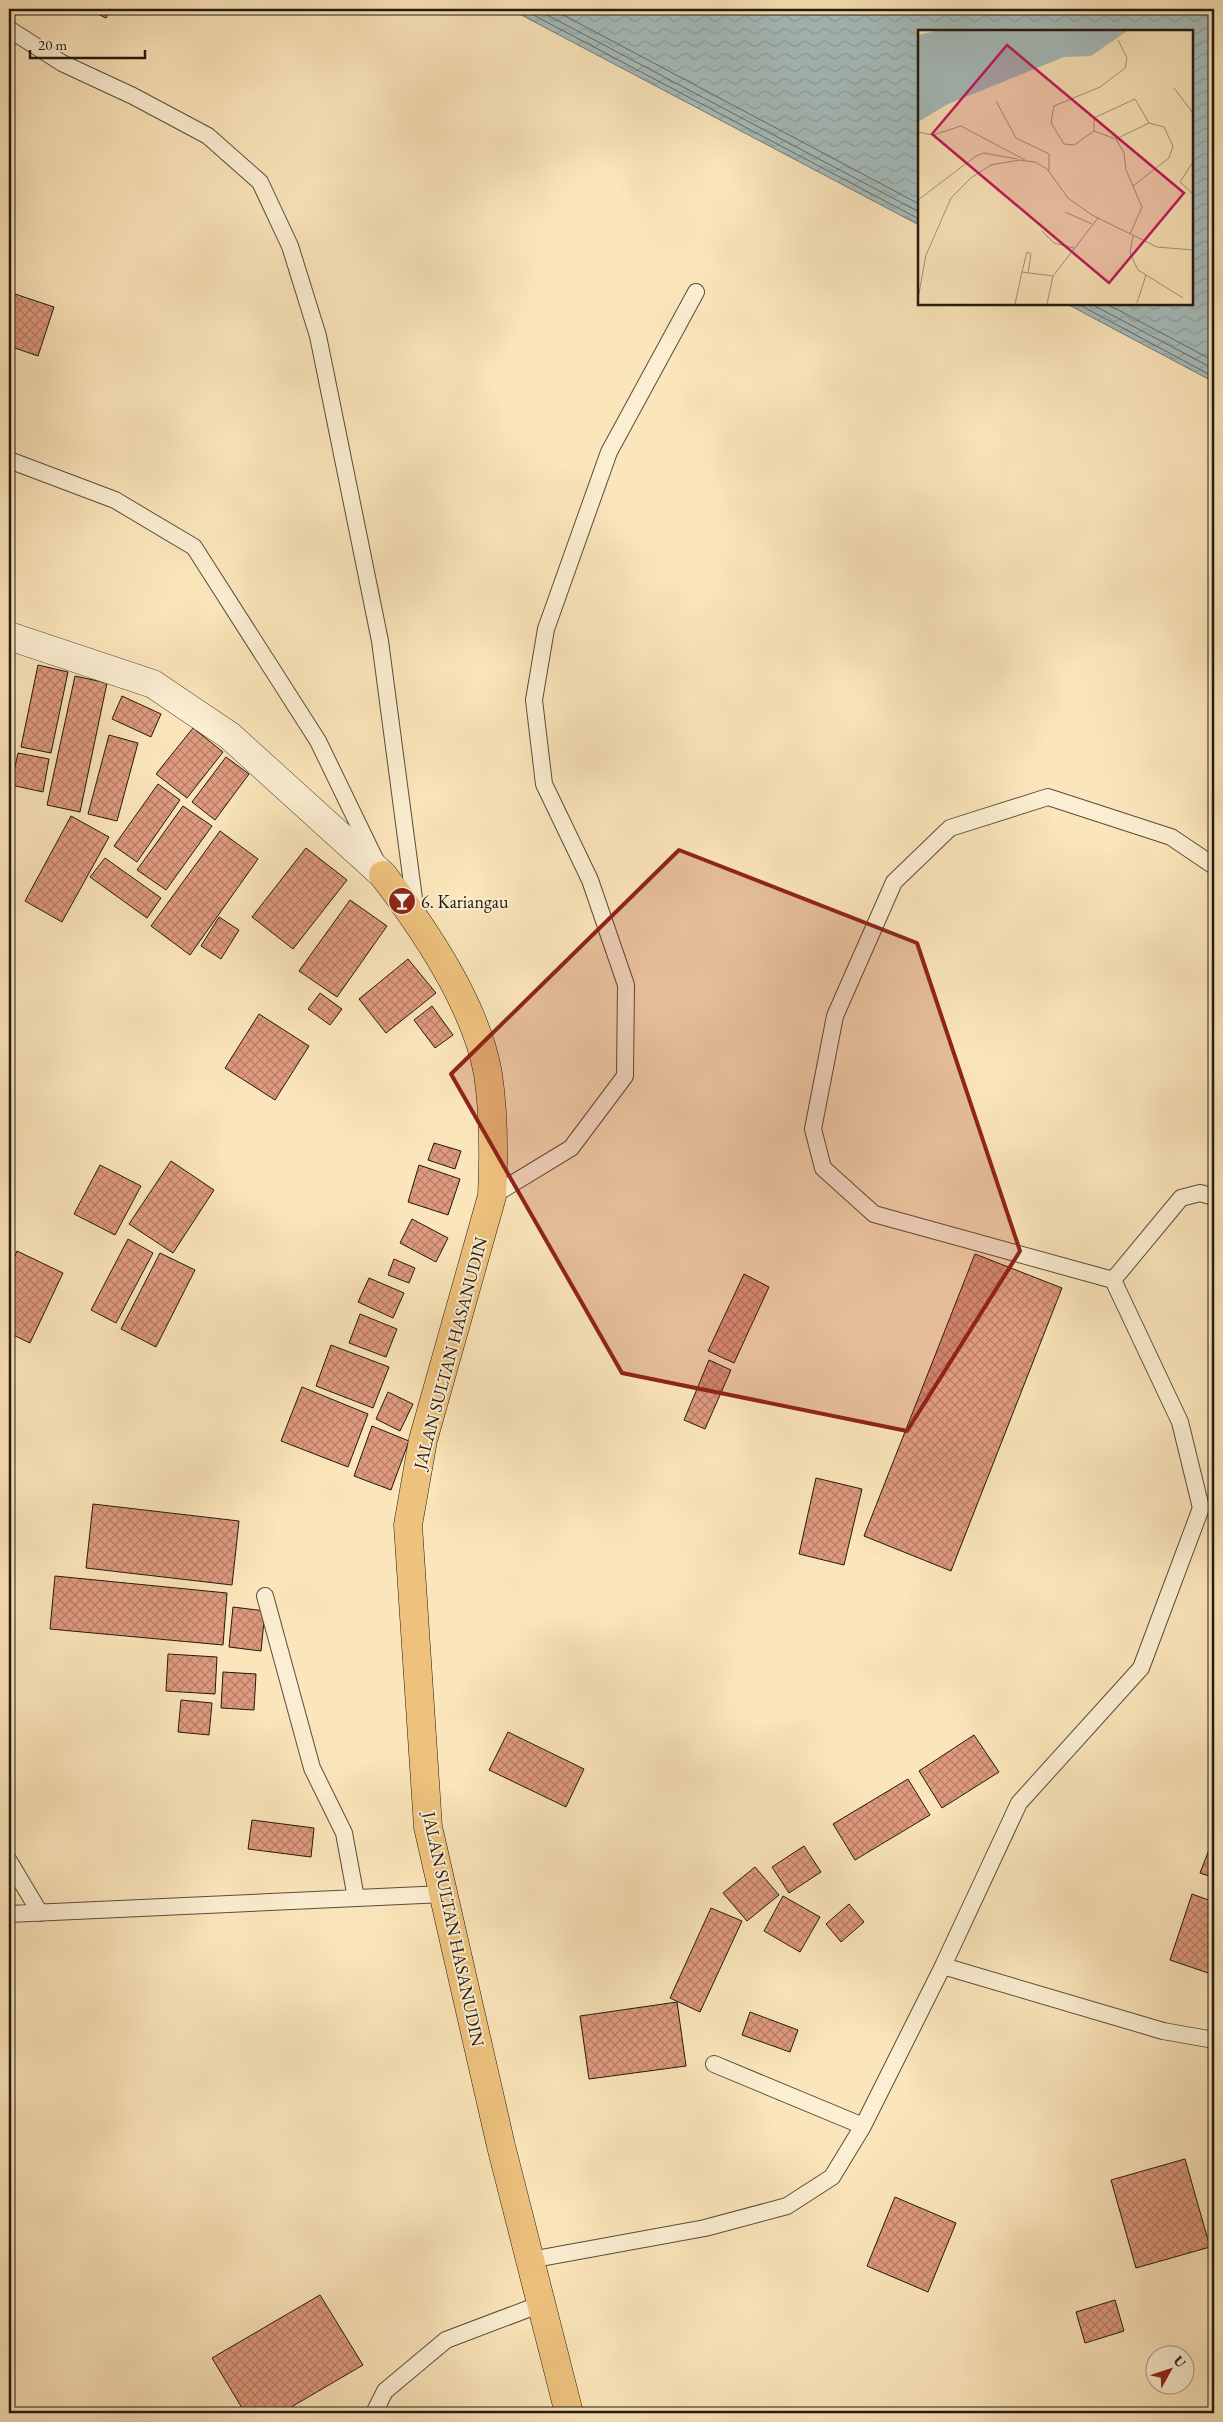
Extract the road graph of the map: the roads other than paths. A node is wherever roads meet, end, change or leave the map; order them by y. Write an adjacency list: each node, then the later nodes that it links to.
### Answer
1 (9, 29): 7 (lane)
2 (696, 292): 8 (lane)
3 (9, 460): 6 (lane)
4 (9, 636): 6 (street, JALAN SULTAN HASANUDIN)
5 (1214, 866): 10 (lane)
6 (383, 875): 7 (main road, JALAN SULTAN HASANUDIN)
7 (416, 919): 8 (main road, JALAN SULTAN HASANUDIN)
8 (492, 1196): 14 (main road, JALAN SULTAN HASANUDIN)
9 (1214, 1196): 10 (lane)
10 (1112, 1280): 11 (lane)
11 (1208, 1510): 18 (lane)
12 (265, 1596): 15 (lane)
13 (9, 1861): 16 (lane)
14 (444, 1894): 15 (lane); 22 (main road, JALAN SULTAN HASANUDIN)
15 (356, 1898): 16 (lane)
16 (40, 1913): 17 (lane)
17 (9, 1914)
18 (943, 1966): 19 (lane); 21 (lane)
19 (1214, 2040)
20 (714, 2064): 21 (lane)
21 (862, 2126): 22 (lane)
22 (530, 2260): 23 (main road, JALAN SULTAN HASANUDIN)
23 (541, 2304): 24 (lane); 25 (main road, JALAN SULTAN HASANUDIN)
24 (374, 2413)
25 (568, 2413)

